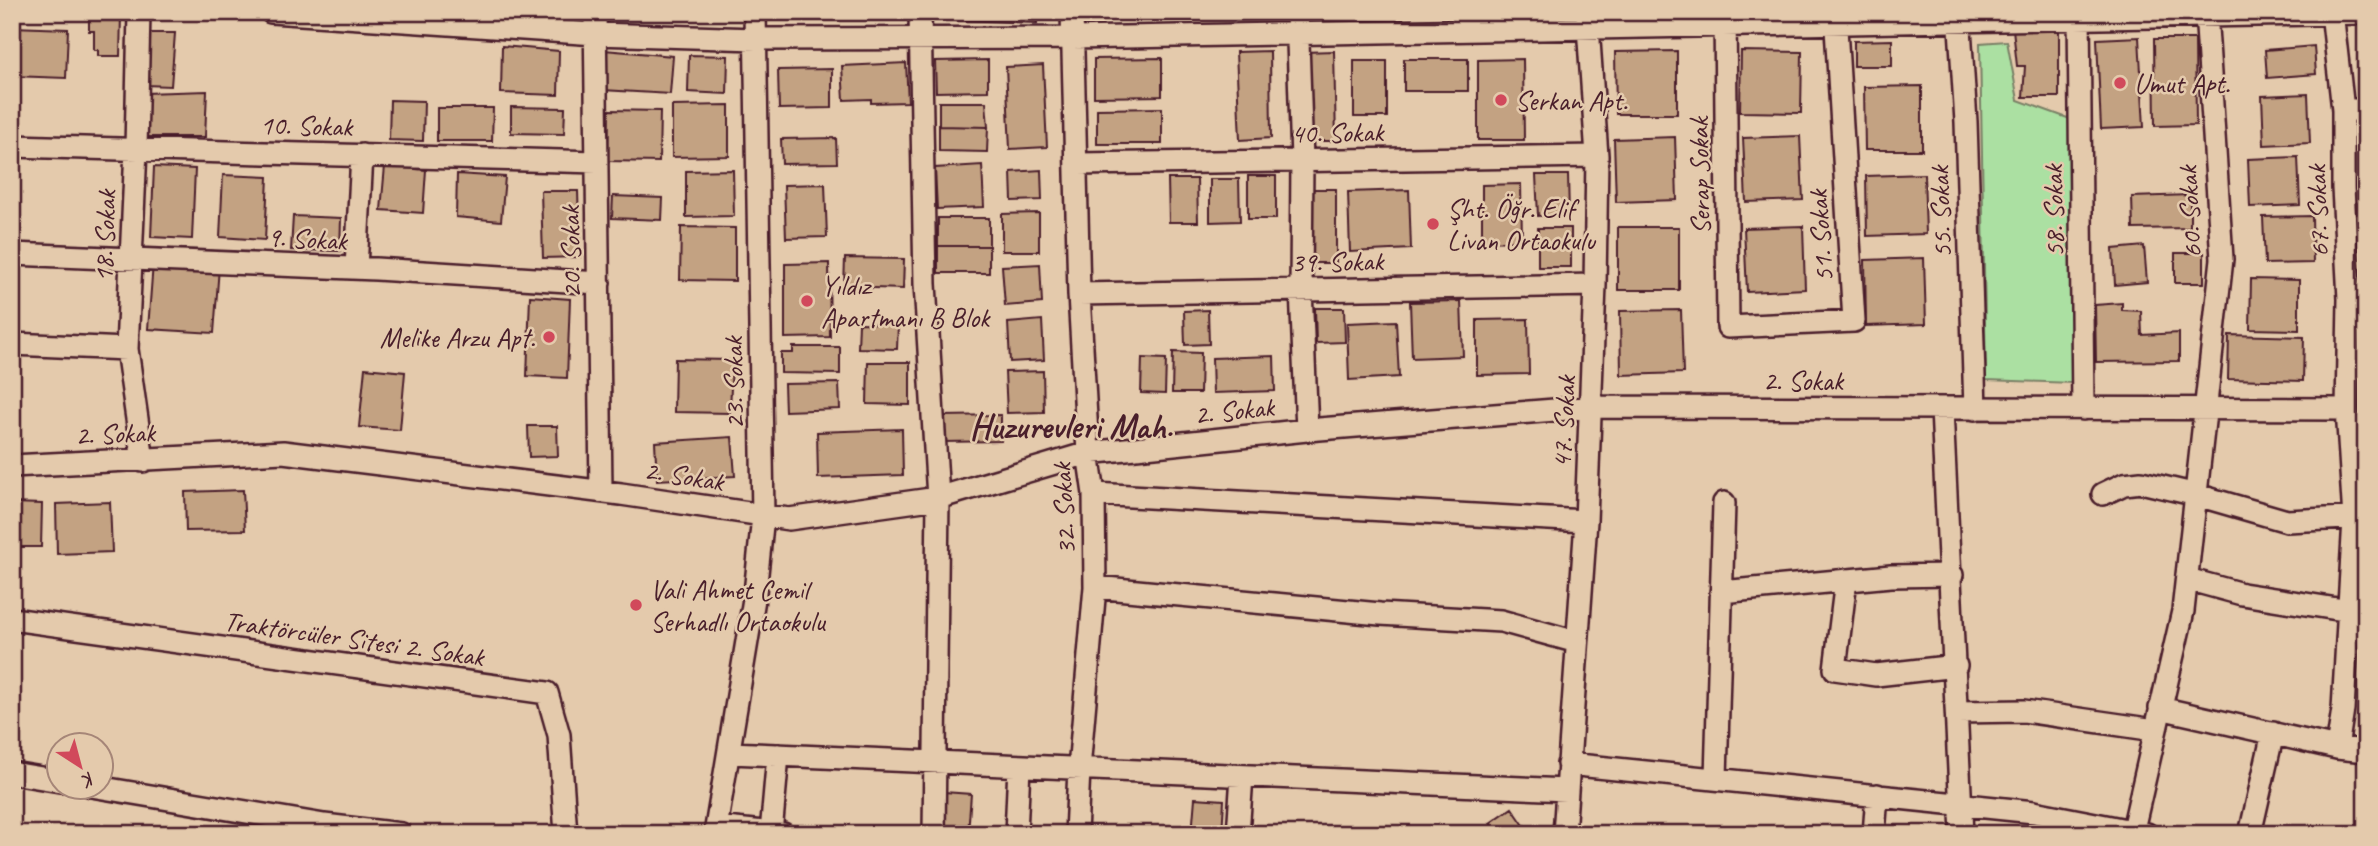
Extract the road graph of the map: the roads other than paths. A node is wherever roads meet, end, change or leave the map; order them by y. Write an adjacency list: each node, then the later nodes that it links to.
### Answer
1 (138, 12): 23 (street, 18. Sokak)
2 (271, 12): 11 (street)
3 (755, 12): 17 (street, 23. Sokak)
4 (919, 12): 18 (street)
5 (1072, 12): 19 (street, 32. Sokak)
6 (2332, 13): 7 (street); 8 (street); 20 (street, 67. Sokak)
7 (2366, 13)
8 (2206, 14): 9 (street); 44 (street, 60. Sokak)
9 (2079, 15): 10 (street); 43 (street, 58. Sokak)
10 (1959, 16): 13 (street); 42 (street, 55. Sokak)
11 (428, 17): 15 (street)
12 (1725, 18): 13 (street); 14 (street); 37 (street, Serap Sokak)
13 (1835, 18): 37 (street, 51. Sokak)
14 (1587, 21): 16 (street); 25 (street, 47. Sokak)
15 (596, 23): 17 (street); 27 (street, 20. Sokak)
16 (1297, 23): 19 (street); 26 (street)
17 (756, 38): 18 (street); 56 (street, 23. Sokak)
18 (919, 38): 19 (street); 54 (street)
19 (1073, 38): 28 (street, 32. Sokak)
20 (2343, 110): 21 (street); 36 (street, 67. Sokak)
21 (2366, 110)
22 (12, 146): 23 (street, 10. Sokak)
23 (136, 149): 24 (street, 10. Sokak); 30 (street, 18. Sokak)
24 (362, 155): 27 (street, 10. Sokak); 31 (street)
25 (1597, 156): 26 (street, 40. Sokak); 33 (street, 47. Sokak)
26 (1302, 160): 28 (street, 40. Sokak); 34 (street)
27 (597, 162): 32 (street, 20. Sokak)
28 (1077, 164): 35 (street, 32. Sokak)
29 (12, 254): 30 (street, 9. Sokak)
30 (132, 258): 31 (street, 9. Sokak); 39 (street, 18. Sokak)
31 (356, 268): 32 (street, 9. Sokak)
32 (598, 283): 50 (street, 20. Sokak)
33 (1595, 285): 34 (street, 39. Sokak); 40 (street, 47. Sokak)
34 (1301, 289): 35 (street, 39. Sokak); 46 (street)
35 (1079, 294): 47 (street, 32. Sokak)
36 (2357, 299): 45 (street, 67. Sokak)
37 (1728, 327)
38 (12, 344): 39 (street)
39 (127, 349): 48 (street, 18. Sokak)
40 (1592, 407): 41 (street, 2. Sokak); 46 (street, 2. Sokak); 58 (street, 47. Sokak)
41 (1942, 409): 42 (street, 2. Sokak); 59 (street)
42 (1975, 409): 43 (street, 2. Sokak)
43 (2083, 409): 44 (street, 2. Sokak)
44 (2204, 409): 45 (street, 2. Sokak); 53 (street, 60. Sokak)
45 (2347, 409): 57 (street, 67. Sokak)
46 (1307, 430): 47 (street, 2. Sokak)
47 (1088, 453): 51 (street, 32. Sokak); 54 (street, 2. Sokak)
48 (142, 461): 49 (street, 2. Sokak); 50 (street, 2. Sokak)
49 (12, 466)
50 (601, 491): 56 (street, 2. Sokak)
51 (1094, 494): 58 (street); 62 (street, 32. Sokak)
52 (2103, 494): 53 (street)
53 (2197, 495): 57 (street); 60 (street, 60. Sokak)
54 (938, 498): 56 (street, 2. Sokak); 76 (street)
55 (1724, 503): 63 (street)
56 (763, 516): 74 (street, 23. Sokak)
57 (2360, 518): 64 (street, 67. Sokak)
58 (1586, 521): 66 (street, 47. Sokak)
59 (1952, 575): 61 (street); 67 (street)
60 (2187, 579): 64 (street); 68 (street, 60. Sokak)
61 (1846, 580): 63 (street); 67 (street)
62 (1095, 587): 66 (street); 79 (street, 32. Sokak)
63 (1721, 592): 82 (street)
64 (2355, 602): 72 (street, 67. Sokak)
65 (12, 619): 92 (street, Traktörcüler Sitesi 2. Sokak)
66 (1577, 642): 77 (street, 47. Sokak)
67 (1956, 666): 69 (street)
68 (2160, 708): 70 (street, 60. Sokak); 71 (street)
69 (1957, 712): 70 (street); 87 (street)
70 (2155, 730): 90 (street, 60. Sokak)
71 (2273, 733): 72 (street); 100 (street)
72 (2337, 748): 73 (street)
73 (2366, 751)
74 (730, 753): 75 (street); 88 (street, 23. Sokak)
75 (778, 755): 76 (street); 89 (street)
76 (936, 762): 78 (street); 93 (street)
77 (1568, 764): 82 (street); 85 (street, 47. Sokak)
78 (1019, 766): 79 (street); 94 (street)
79 (1079, 769): 81 (street); 95 (street, 32. Sokak)
80 (12, 774): 83 (street)
81 (1242, 776): 85 (street); 96 (street)
82 (1716, 778): 86 (street)
83 (46, 779)
84 (116, 790): 91 (street)
85 (1566, 790): 97 (street, 47. Sokak)
86 (1877, 795): 87 (street); 98 (street)
87 (1962, 804): 90 (street); 99 (street)
88 (716, 830): 89 (street)
89 (777, 833)
90 (2137, 833)
91 (401, 834)
92 (566, 834)
93 (934, 834)
94 (1016, 834)
95 (1076, 834)
96 (1238, 834)
97 (1564, 834)
98 (1874, 834)
99 (1962, 834)
100 (2250, 834)

